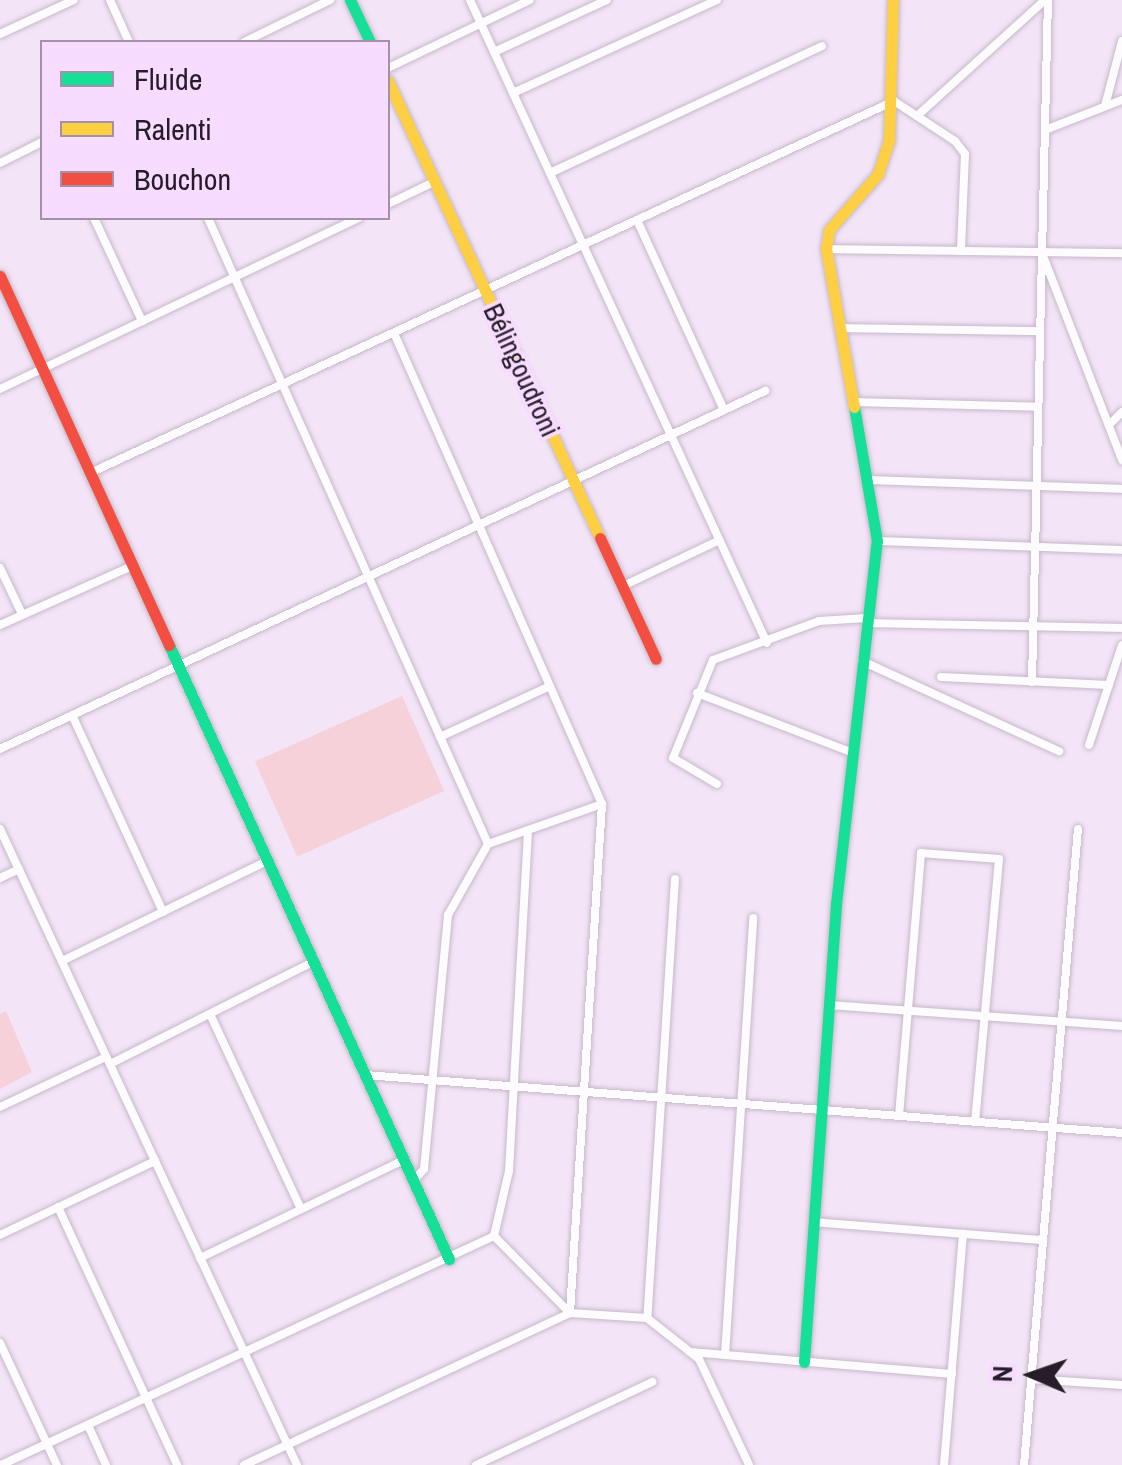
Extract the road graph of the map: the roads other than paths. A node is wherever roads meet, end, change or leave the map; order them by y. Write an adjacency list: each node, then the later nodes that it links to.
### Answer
1 (74, 0): 12 (street)
2 (110, 0): 13 (street)
3 (330, 0): 14 (street)
4 (350, 0): 15 (street)
5 (470, 0): 11 (street)
6 (530, 0): 11 (street)
7 (607, 0): 18 (street)
8 (717, 0): 21 (street)
9 (893, 0): 23 (street)
10 (1046, 0): 25 (street); 26 (street)
11 (481, 24): 18 (street); 19 (street)
12 (0, 34)
13 (129, 40)
14 (252, 40)
15 (369, 40)
16 (1122, 40): 24 (street)
17 (822, 46): 29 (street)
18 (494, 52): 21 (street)
19 (390, 67)
20 (390, 84): 30 (street, Bélingoudroni)
21 (513, 93): 29 (street)
22 (1122, 100): 24 (street)
23 (894, 102): 25 (street); 34 (street); 37 (street)
24 (1105, 106): 26 (street)
25 (917, 116): 38 (street)
26 (1045, 130): 39 (street)
27 (40, 143): 28 (street)
28 (0, 162)
29 (550, 173): 36 (street)
30 (434, 182): 31 (street); 43 (street, Bélingoudroni)
31 (390, 203)
32 (95, 220): 44 (street)
33 (209, 220): 41 (street)
34 (637, 220): 36 (street); 54 (street)
35 (338, 222): 41 (street)
36 (583, 245): 43 (street); 57 (street)
37 (826, 249): 38 (street); 45 (street)
38 (961, 251): 39 (street)
39 (1042, 252): 40 (street); 46 (street); 56 (street)
40 (1122, 253)
41 (234, 277): 44 (street); 49 (street)
42 (0, 278): 48 (street)
43 (485, 290): 47 (street); 61 (street, Bélingoudroni)
44 (142, 322): 48 (street)
45 (840, 328): 46 (street); 52 (street)
46 (1040, 330): 53 (street)
47 (394, 332): 49 (street); 64 (street)
48 (42, 369): 50 (street); 59 (street)
49 (282, 384): 59 (street); 71 (street)
50 (0, 389)
51 (765, 391): 54 (street)
52 (852, 402): 53 (street); 60 (street)
53 (1038, 408): 62 (street)
54 (724, 410): 57 (street)
55 (1122, 412): 56 (street)
56 (1109, 424): 58 (street)
57 (671, 435): 61 (street); 65 (street)
58 (1122, 460)
59 (90, 474): 69 (street)
60 (866, 480): 62 (street); 66 (street)
61 (574, 481): 64 (street); 72 (street, Bélingoudroni)
62 (1036, 486): 63 (street); 67 (street)
63 (1122, 489)
64 (480, 524): 71 (street); 86 (street)
65 (720, 540): 72 (street); 78 (street)
66 (876, 541): 67 (street); 74 (street)
67 (1035, 547): 68 (street); 76 (street)
68 (1122, 550)
69 (132, 566): 73 (street); 82 (street)
70 (0, 568): 73 (street)
71 (368, 576): 82 (street); 89 (street)
72 (623, 586): 80 (street, Bélingoudroni)
73 (22, 614): 75 (street)
74 (867, 620): 76 (street); 78 (street); 81 (street)
75 (0, 624)
76 (1033, 626): 77 (street); 84 (street)
77 (1122, 628)
78 (767, 643): 87 (street)
79 (1122, 645): 85 (street)
80 (656, 659)
81 (862, 662): 92 (street); 93 (street)
82 (178, 666): 88 (street); 100 (street)
83 (940, 678): 84 (street)
84 (1032, 682): 85 (street)
85 (1109, 685): 90 (street)
86 (550, 686): 89 (street); 95 (street)
87 (697, 693): 93 (street); 94 (street)
88 (72, 715): 91 (street); 104 (street)
89 (440, 737): 99 (street)
90 (1089, 745)
91 (0, 748)
92 (1059, 751)
93 (851, 752): 108 (street)
94 (717, 784)
95 (602, 804): 98 (street); 118 (street)
96 (1078, 829): 112 (street)
97 (0, 830): 101 (street)
98 (528, 835): 99 (street); 117 (street)
99 (488, 844): 116 (street)
100 (267, 861): 104 (street); 107 (street)
101 (19, 870): 102 (street); 106 (street)
102 (0, 878)
103 (675, 880): 119 (street)
104 (163, 912): 106 (street)
105 (753, 918): 120 (street)
106 (62, 961): 114 (street)
107 (313, 962): 110 (street); 115 (street)
108 (828, 1005): 109 (street); 122 (street)
109 (908, 1011): 111 (street); 111 (street); 123 (street)
110 (210, 1014): 114 (street); 131 (street)
111 (985, 1016): 112 (street); 124 (street)
112 (1062, 1022): 113 (street); 125 (street)
113 (1122, 1026)
114 (108, 1061): 121 (street); 128 (street)
115 (365, 1075): 116 (street); 127 (street)
116 (432, 1081): 117 (street); 129 (street)
117 (513, 1087): 118 (street); 135 (street)
118 (584, 1092): 119 (street); 139 (street)
119 (660, 1098): 120 (street); 140 (street)
120 (744, 1104): 122 (street); 144 (street)
121 (0, 1106)
122 (821, 1110): 123 (street); 132 (street)
123 (899, 1116): 124 (street)
124 (975, 1122): 125 (street)
125 (1052, 1128): 126 (street); 136 (street)
126 (1122, 1133)
127 (404, 1160): 129 (street); 131 (street)
128 (156, 1161): 130 (street); 137 (street)
129 (413, 1181): 138 (street)
130 (58, 1208): 134 (street); 150 (street)
131 (302, 1209): 137 (street)
132 (813, 1222): 133 (street); 145 (street)
133 (963, 1234): 136 (street); 146 (street)
134 (0, 1235)
135 (494, 1236): 138 (street); 139 (street)
136 (1043, 1240): 147 (street)
137 (200, 1258): 143 (street)
138 (449, 1259): 143 (street)
139 (570, 1313): 140 (street); 153 (street)
140 (647, 1318): 142 (street)
141 (1, 1346): 152 (street)
142 (690, 1352): 144 (street); 161 (street)
143 (244, 1353): 150 (street); 153 (street)
144 (725, 1355): 145 (street)
145 (804, 1362): 146 (street)
146 (952, 1374): 162 (street)
147 (1031, 1379): 149 (street); 163 (street)
148 (652, 1382): 160 (street)
149 (1122, 1385)
150 (146, 1398): 151 (street); 157 (street)
151 (88, 1425): 152 (street); 156 (street)
152 (48, 1444): 154 (street); 155 (street)
153 (288, 1445): 158 (street); 159 (street)
154 (1, 1465)
155 (58, 1465)
156 (106, 1465)
157 (177, 1465)
158 (244, 1465)
159 (297, 1465)
160 (476, 1465)
161 (749, 1465)
162 (944, 1465)
163 (1024, 1465)

